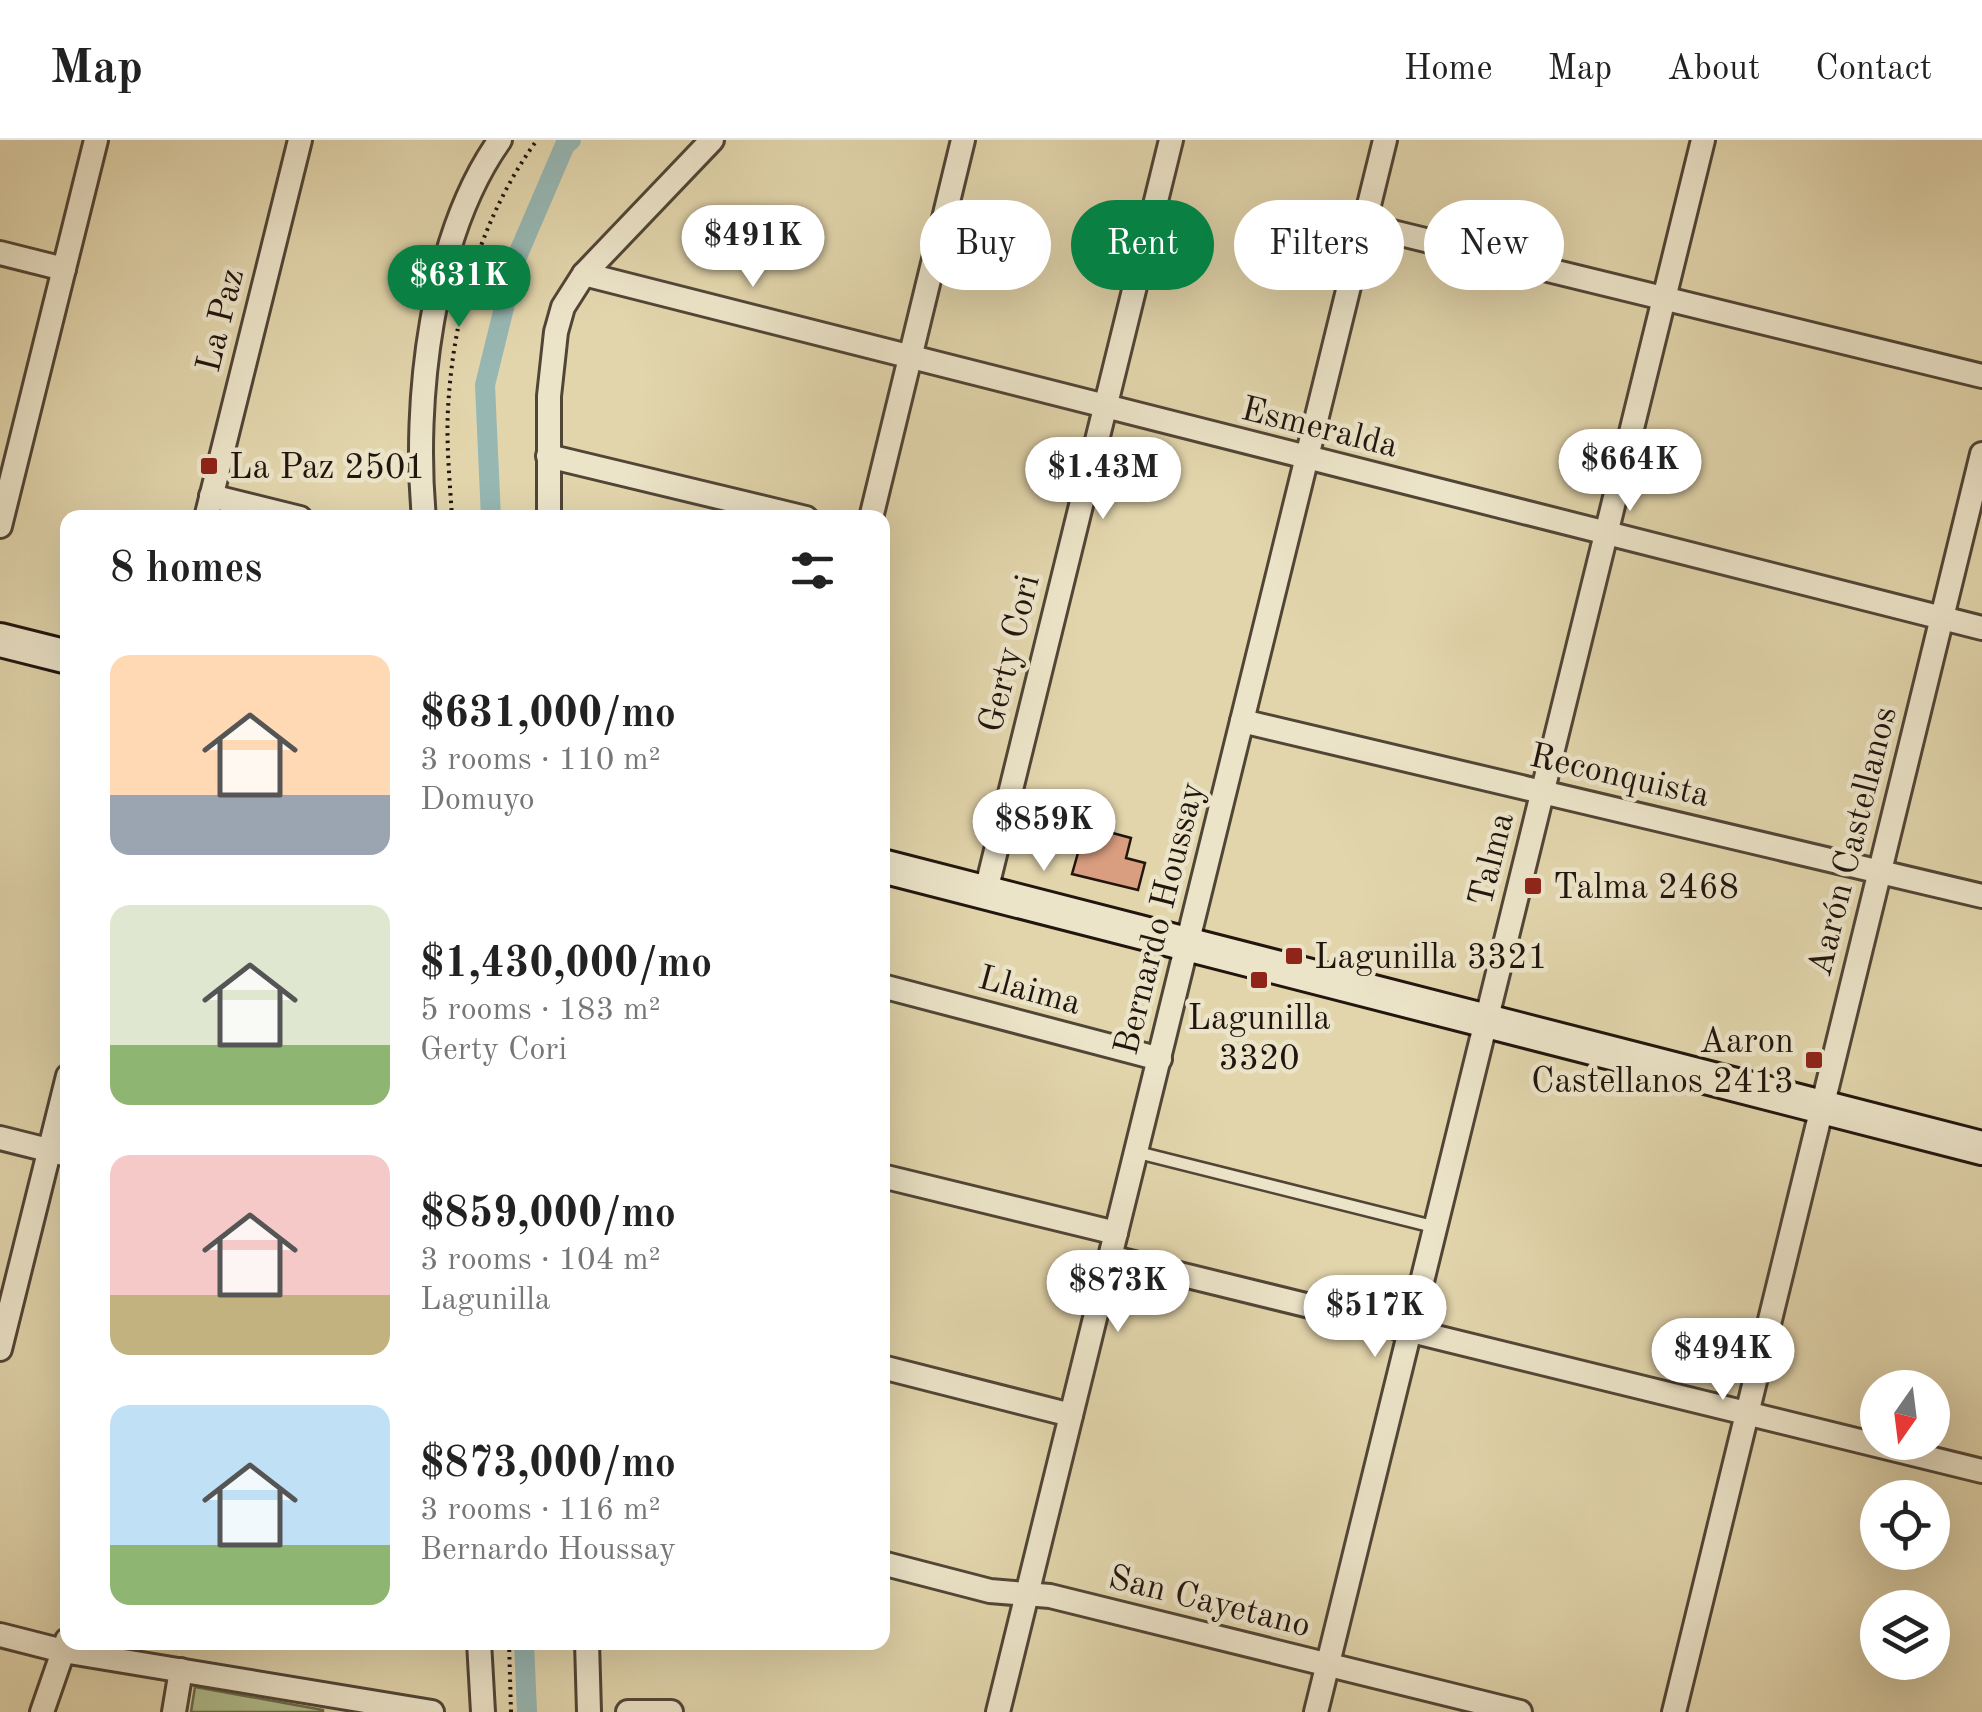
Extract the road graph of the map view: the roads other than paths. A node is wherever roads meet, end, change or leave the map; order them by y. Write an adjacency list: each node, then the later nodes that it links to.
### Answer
1 (96, 140): 12 (street)
2 (300, 140): 23 (street, La Paz)
3 (500, 140): 25 (street)
4 (712, 140): 13 (street)
5 (963, 140): 16 (street)
6 (1171, 140): 18 (street, Gerty Cori)
7 (1385, 140): 9 (street, Bernardo Houssay)
8 (1703, 140): 15 (street, Talma)
9 (1370, 200)
10 (1404, 235): 15 (street)
11 (0, 253): 12 (street)
12 (64, 269): 19 (street)
13 (584, 274): 16 (street, Esmeralda); 21 (street)
14 (1348, 290): 22 (street, Bernardo Houssay)
15 (1664, 298): 17 (street); 30 (street, Talma)
16 (909, 357): 18 (street, Esmeralda); 28 (street)
17 (1982, 376)
18 (1104, 406): 22 (street, Esmeralda); 39 (street, Gerty Cori)
19 (10, 446): 29 (street)
20 (1982, 454): 31 (street, Aarón Castellanos)
21 (548, 456): 26 (street); 27 (street)
22 (1307, 459): 30 (street, Esmeralda); 35 (street, Bernardo Houssay)
23 (209, 506): 24 (street)
24 (239, 510)
25 (424, 510)
26 (549, 510)
27 (773, 510)
28 (873, 510)
29 (0, 526)
30 (1606, 535): 31 (street, Esmeralda); 36 (street, Talma)
31 (1942, 618): 32 (street, Esmeralda); 38 (street, Aarón Castellanos)
32 (1982, 628)
33 (0, 640): 34 (main road)
34 (60, 655)
35 (1242, 721): 36 (street, Reconquista); 41 (street, Bernardo Houssay)
36 (1542, 790): 38 (street, Reconquista); 43 (street, Talma)
37 (890, 868): 39 (main road)
38 (1879, 872): 40 (street, Reconquista); 45 (street, Aarón Castellanos)
39 (986, 891): 41 (main road)
40 (1982, 896)
41 (1189, 945): 43 (main road); 44 (street, Bernardo Houssay)
42 (890, 988): 44 (street, Llaima)
43 (1486, 1021): 45 (main road); 51 (street, Talma)
44 (1160, 1059): 48 (street, Bernardo Houssay)
45 (1822, 1107): 47 (main road); 56 (street, Aarón Castellanos)
46 (0, 1138): 49 (street)
47 (1982, 1148)
48 (1136, 1152): 51 (lane); 52 (street, Bernardo Houssay)
49 (58, 1153): 54 (street)
50 (890, 1178): 52 (street)
51 (1435, 1226): 53 (street, Talma)
52 (1113, 1245): 53 (street); 57 (street, Bernardo Houssay)
53 (1410, 1330): 56 (street); 67 (street, Talma)
54 (0, 1349)
55 (890, 1369): 57 (street)
56 (1747, 1413): 58 (street); 80 (street, Aarón Castellanos)
57 (1071, 1415): 60 (street, Bernardo Houssay)
58 (1982, 1471)
59 (890, 1566): 60 (street, San Cayetano)
60 (1027, 1594): 67 (street, San Cayetano); 77 (street, Bernardo Houssay)
61 (0, 1635): 62 (street)
62 (60, 1643)
63 (63, 1650): 70 (street)
64 (92, 1650): 68 (street)
65 (479, 1650): 73 (street)
66 (587, 1650): 74 (street)
67 (1327, 1664): 78 (street, Talma); 79 (street, San Cayetano)
68 (181, 1670): 69 (street); 71 (street)
69 (340, 1705): 72 (street)
70 (42, 1712)
71 (174, 1712)
72 (432, 1712)
73 (482, 1712)
74 (589, 1712)
75 (628, 1712): 76 (street)
76 (671, 1712)
77 (998, 1712)
78 (1316, 1712)
79 (1520, 1712)
80 (1674, 1712)

